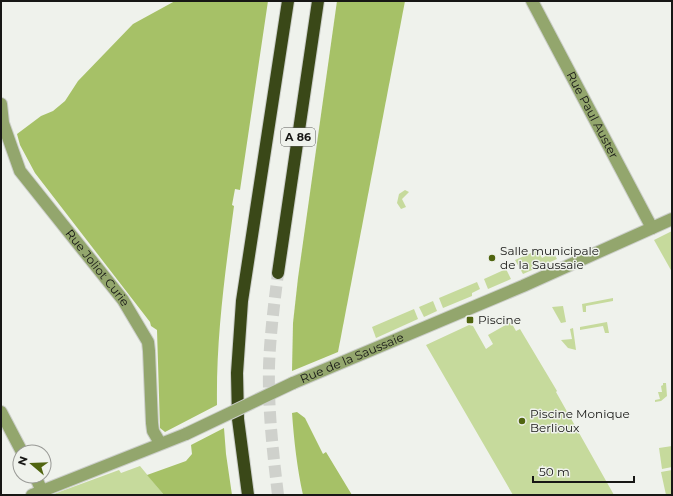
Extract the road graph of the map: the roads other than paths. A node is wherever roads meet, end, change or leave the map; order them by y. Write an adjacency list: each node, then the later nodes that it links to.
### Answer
1 (288, 1): 12 (highway, A 86)
2 (318, 1): 7 (highway, A 86)
3 (532, 1): 6 (street, Rue Paul Auster)
4 (1, 104): 10 (street, Rue Joliot Curie)
5 (672, 219): 6 (street, Rue de la Saussaie)
6 (652, 228): 10 (street, Rue de la Saussaie, bridge)
7 (278, 273)
8 (1, 412): 9 (street)
9 (18, 444)
10 (160, 444): 11 (street, Rue de la Saussaie)
11 (37, 493)
12 (248, 495)

